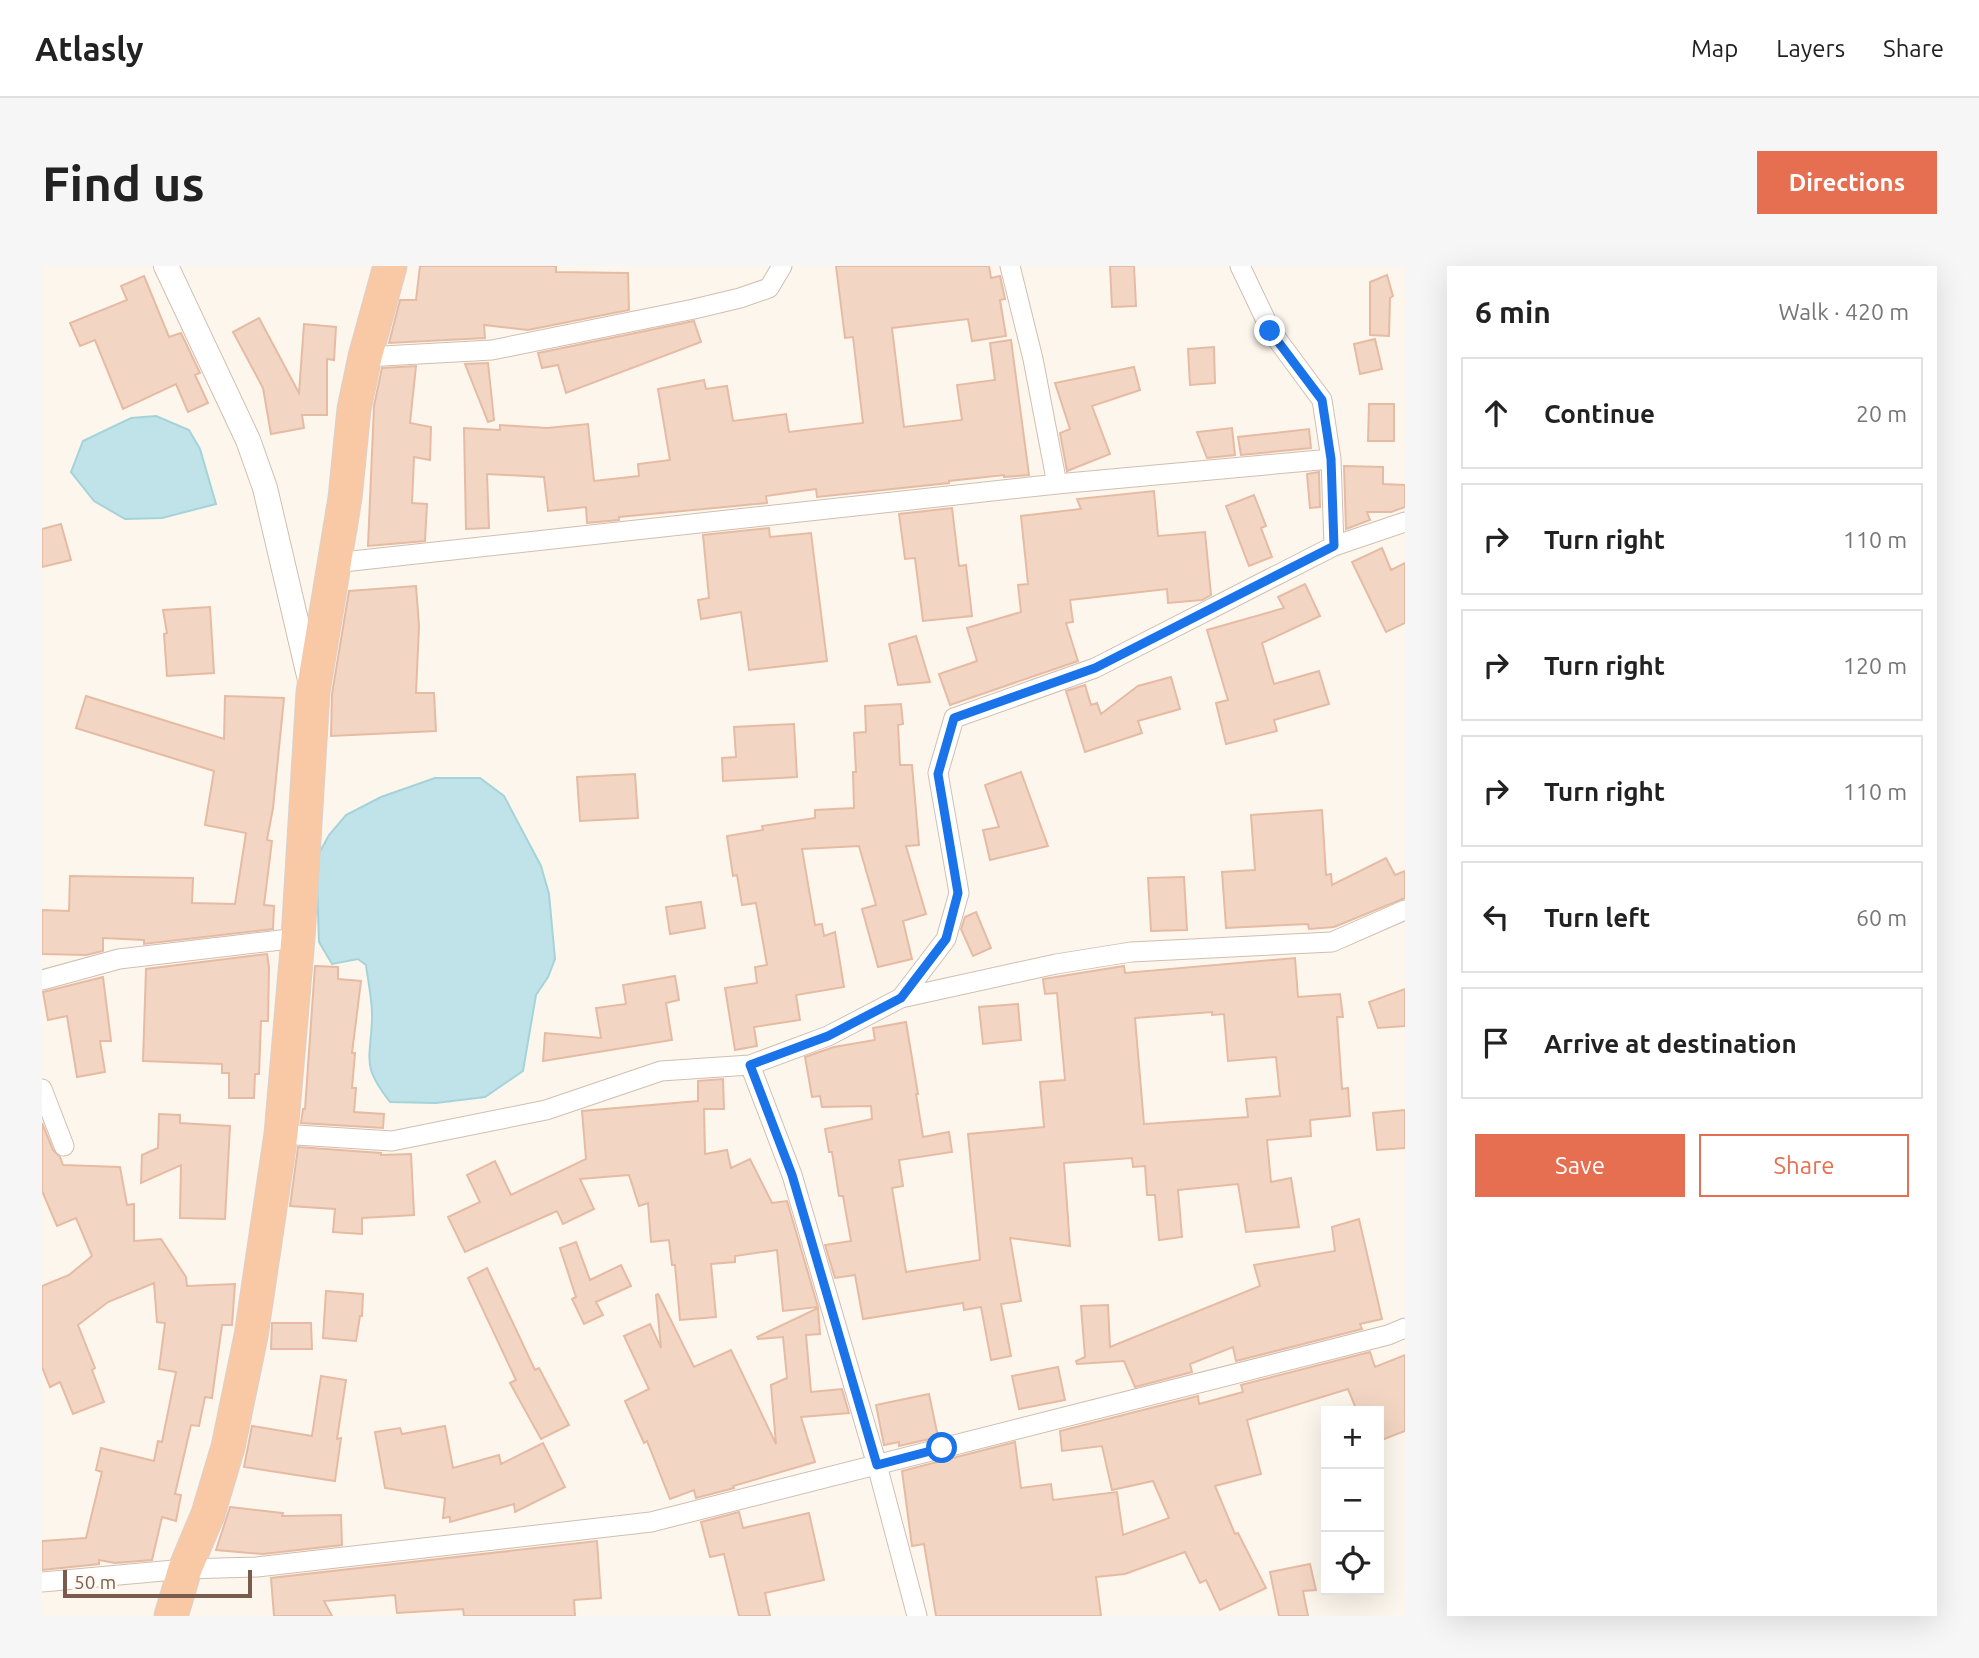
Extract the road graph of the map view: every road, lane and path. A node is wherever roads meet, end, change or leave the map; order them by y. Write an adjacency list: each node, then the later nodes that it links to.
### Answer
1 (166, 266): 12 (street)
2 (390, 266): 6 (highway)
3 (782, 266): 6 (street)
4 (1010, 266): 8 (street)
5 (1240, 266): 7 (street)
6 (365, 357): 11 (highway)
7 (1331, 459): 8 (street); 10 (street)
8 (1057, 484): 11 (street)
9 (1405, 522): 10 (street)
10 (1334, 546): 16 (street)
11 (334, 563): 12 (highway)
12 (313, 692): 14 (highway)
13 (1405, 910): 16 (street)
14 (298, 938): 15 (street); 19 (highway)
15 (42, 980)
16 (901, 998): 17 (street)
17 (750, 1065): 19 (street); 22 (street)
18 (42, 1089): 20 (street)
19 (281, 1134): 23 (highway)
20 (64, 1146)
21 (1405, 1328): 22 (street)
22 (877, 1465): 23 (street); 26 (street)
23 (185, 1569): 24 (street); 25 (highway)
24 (42, 1582)
25 (171, 1616)
26 (917, 1616)

